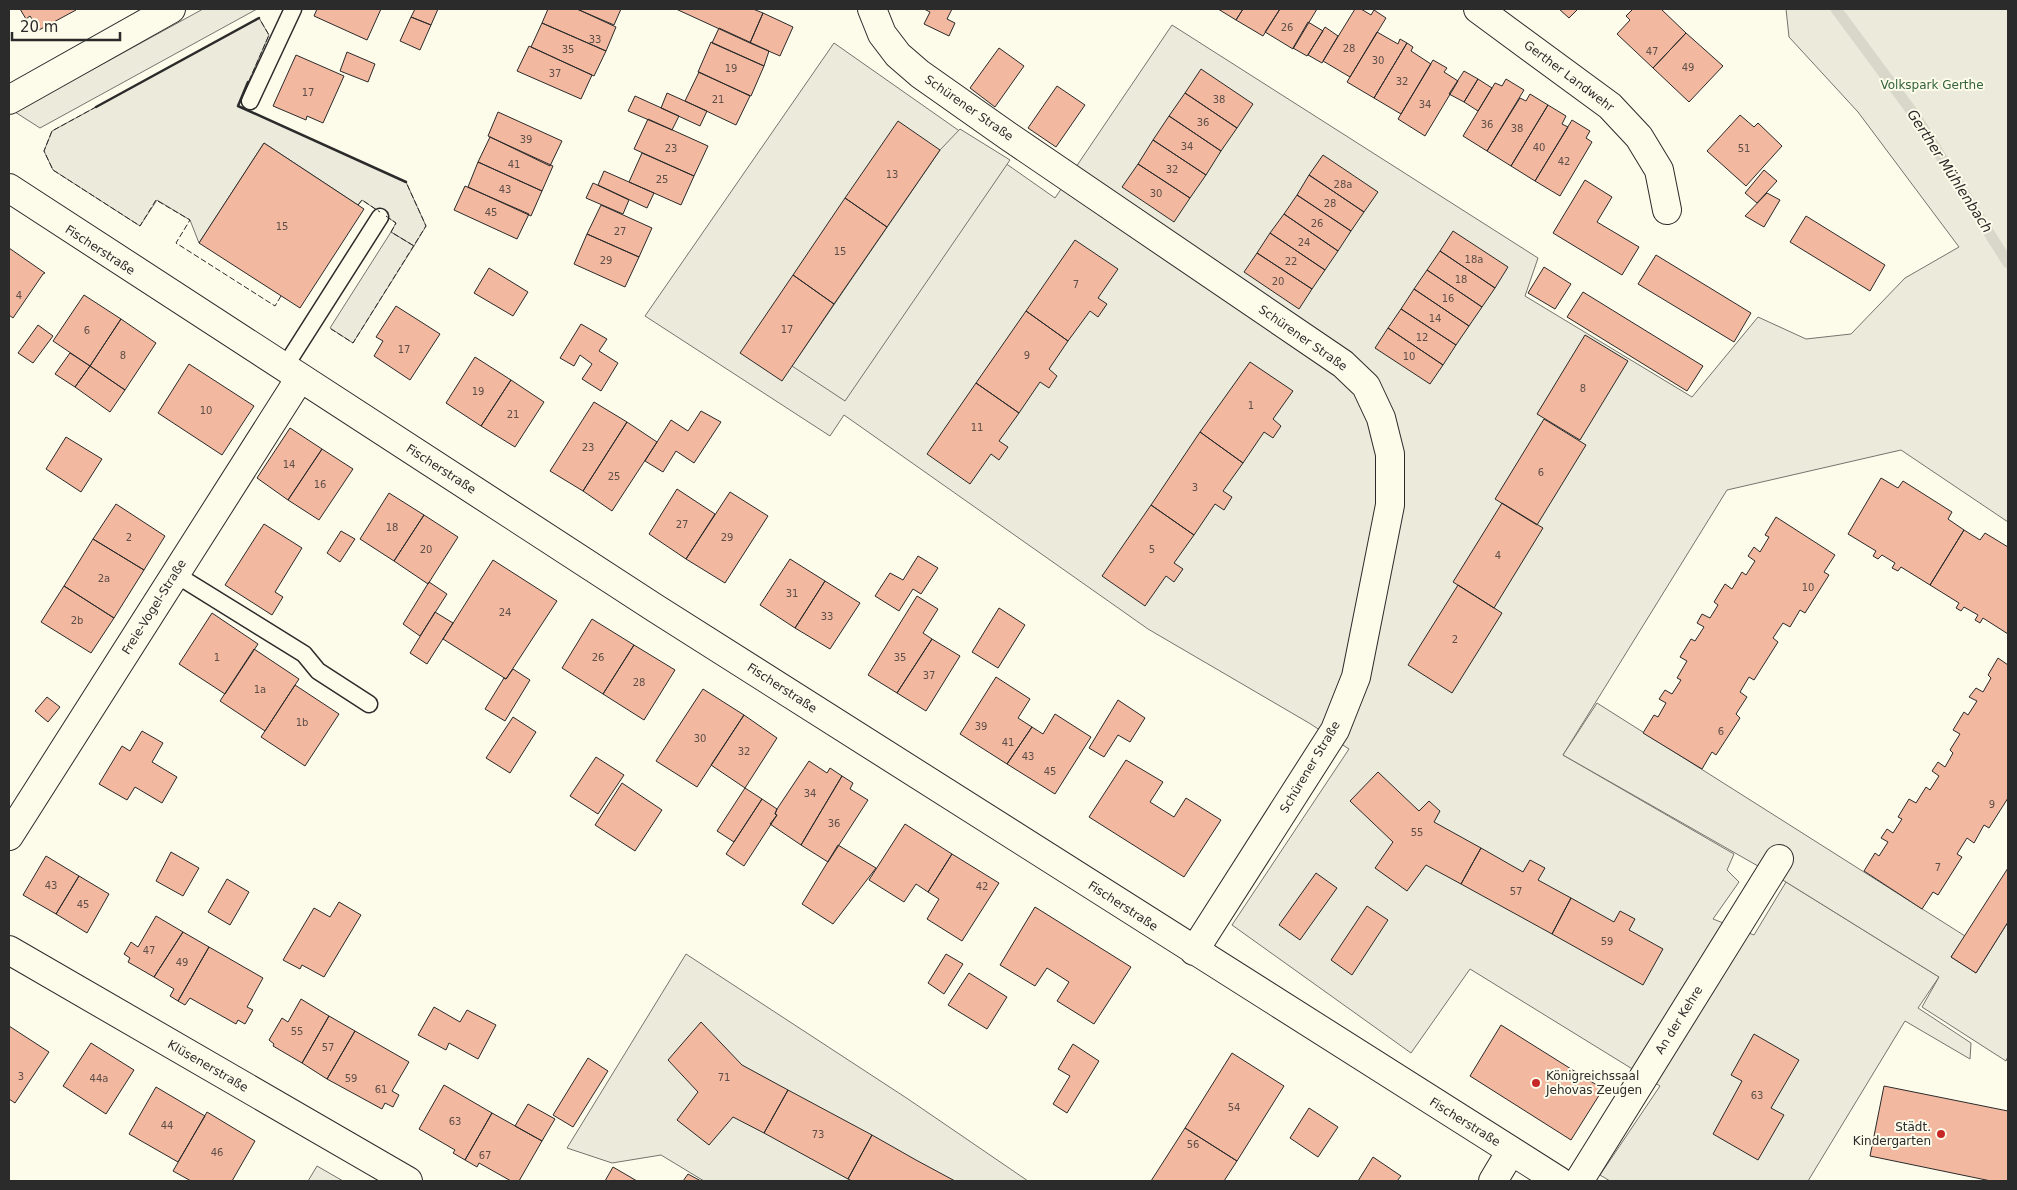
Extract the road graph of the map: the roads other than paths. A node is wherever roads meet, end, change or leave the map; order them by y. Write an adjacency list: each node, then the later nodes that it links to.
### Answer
1 (171, 9): 5 (street)
2 (293, 9): 6 (lane)
3 (872, 9): 15 (street, Schürener Straße)
4 (1478, 9): 8 (street, Gerther Landwehr)
5 (9, 100)
6 (250, 100)
7 (9, 188): 10 (street, Fischerstraße)
8 (1667, 210)
9 (380, 217): 10 (lane)
10 (292, 373): 11 (street, Freie-Vogel-Straße); 15 (street, Fischerstraße)
11 (175, 574): 12 (lane); 13 (street, Freie-Vogel-Straße)
12 (369, 704)
13 (9, 836)
14 (1779, 859): 21 (street, An der Kehre)
15 (1194, 952): 17 (street, Fischerstraße)
16 (13, 962): 18 (street, Klüsenerstraße)
17 (1511, 1151): 19 (street); 20 (street, Fischerstraße)
18 (401, 1179)
19 (1493, 1181)
20 (1559, 1181)
21 (1579, 1181)

